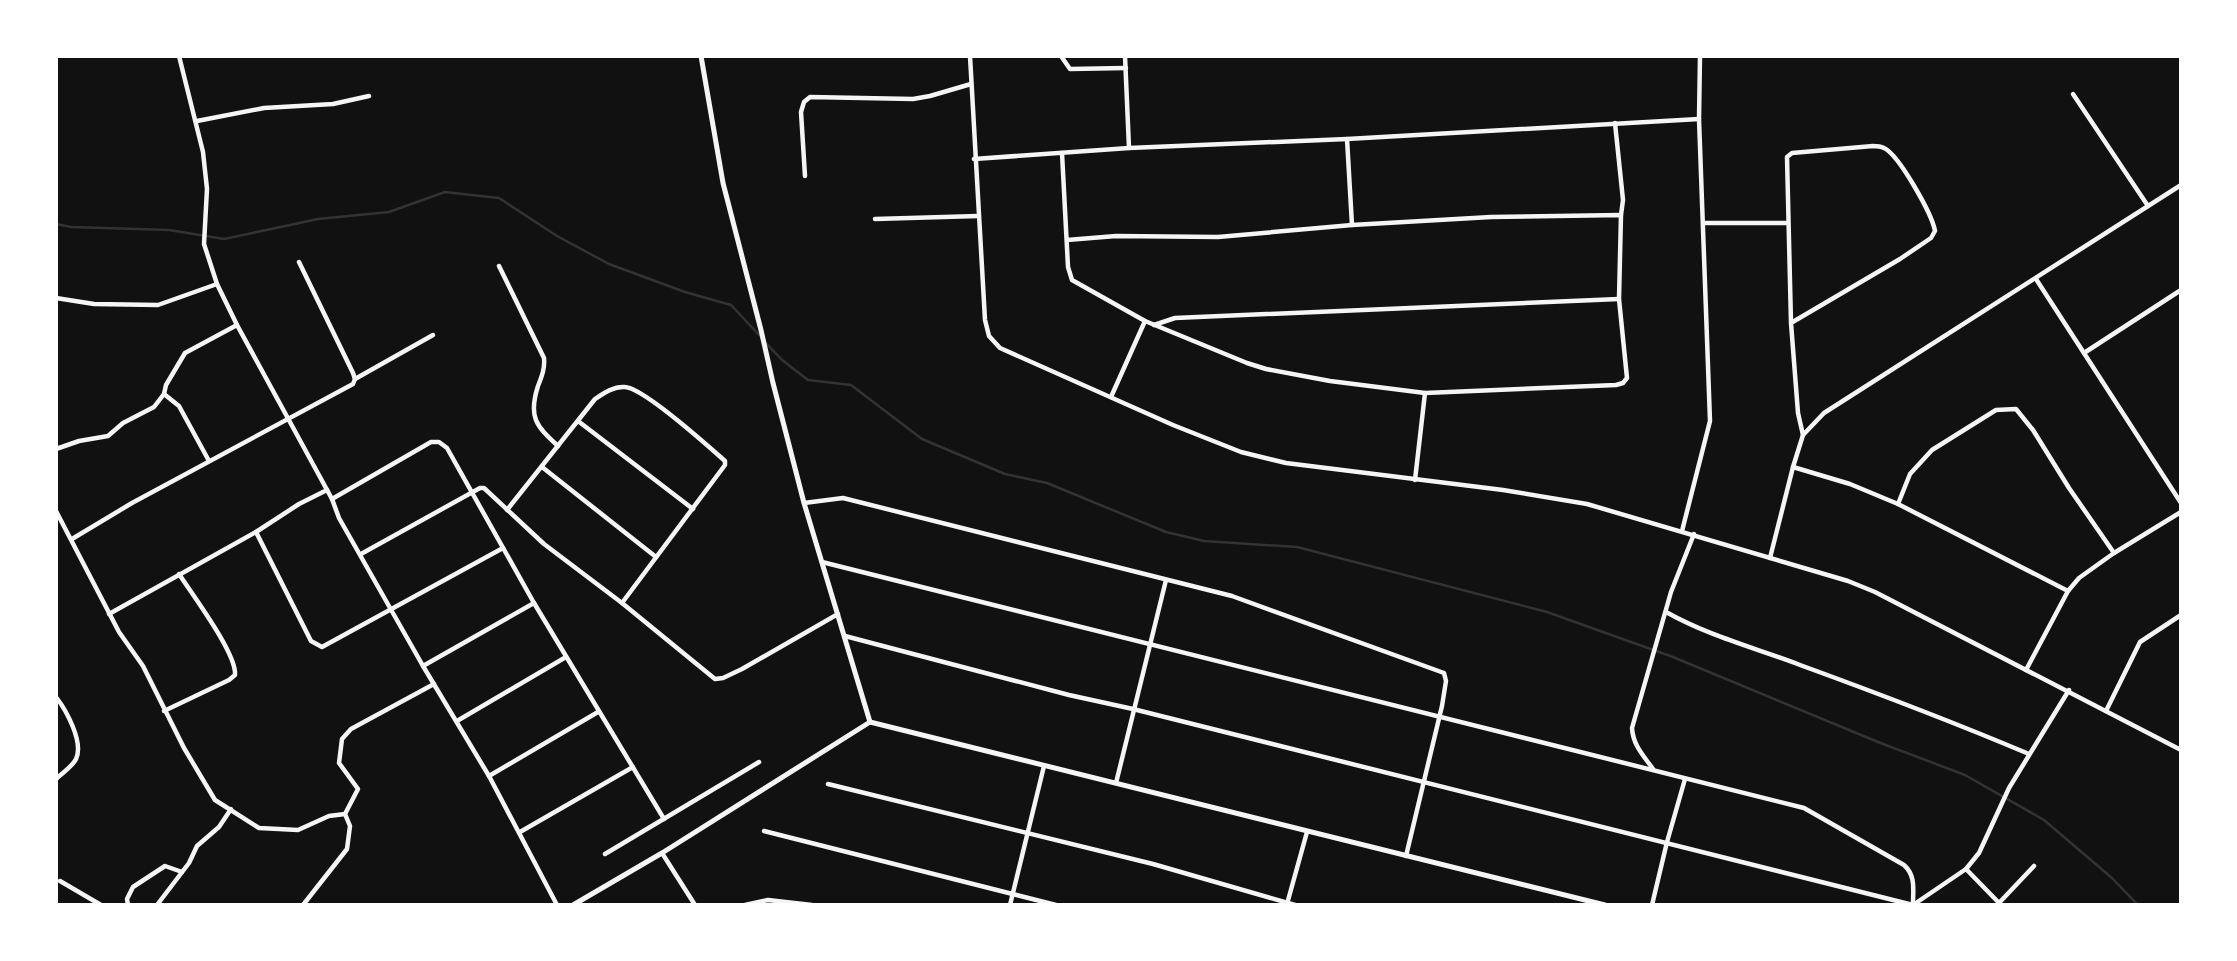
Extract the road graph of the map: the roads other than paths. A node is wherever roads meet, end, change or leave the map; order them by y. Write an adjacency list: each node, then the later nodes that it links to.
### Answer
1 (179, 56): 12 (street)
2 (701, 56): 57 (street)
3 (970, 56): 8 (street)
4 (1061, 56): 7 (street)
5 (1125, 56): 7 (street)
6 (1700, 56): 11 (street)
7 (1126, 68): 15 (street)
8 (971, 84): 17 (street); 18 (street)
9 (2073, 94): 20 (street)
10 (369, 96): 12 (street)
11 (1699, 118): 13 (street); 24 (street)
12 (197, 121): 31 (street)
13 (1615, 123): 14 (street); 21 (street)
14 (1347, 139): 15 (street); 26 (street)
15 (1129, 148): 16 (street)
16 (1062, 153): 17 (street); 27 (street)
17 (974, 159): 22 (street)
18 (805, 176)
19 (2181, 185): 20 (street)
20 (2148, 206): 30 (street)
21 (1621, 215): 26 (street); 34 (street)
22 (978, 216): 23 (street); 44 (street)
23 (875, 219)
24 (1704, 223): 25 (street); 64 (street)
25 (1788, 223): 36 (street); 36 (street)
26 (1352, 225): 27 (street)
27 (1067, 240): 35 (street)
28 (299, 262): 41 (street)
29 (499, 266): 48 (street)
30 (2036, 279): 40 (street); 47 (street)
31 (217, 284): 33 (street); 37 (street)
32 (2181, 290): 40 (street)
33 (56, 298)
34 (1619, 299): 38 (street); 42 (street)
35 (1145, 321): 38 (street); 44 (street)
36 (1791, 323): 47 (street)
37 (237, 325): 43 (street); 45 (street)
38 (1154, 325): 42 (street)
39 (433, 335): 41 (street)
40 (2084, 353): 58 (street)
41 (355, 379): 45 (street)
42 (1425, 393): 53 (street)
43 (164, 394): 49 (street); 50 (street)
44 (1111, 397): 53 (street)
45 (288, 419): 50 (street); 54 (street)
46 (578, 421): 48 (street); 60 (street); 60 (street)
47 (1804, 435): 52 (street)
48 (558, 446): 51 (street)
49 (56, 449)
50 (208, 461): 67 (street)
51 (542, 467): 61 (street); 71 (street)
52 (1793, 467): 59 (street); 72 (street)
53 (1415, 480): 64 (street)
54 (327, 490): 56 (street); 65 (street)
55 (473, 493): 56 (street); 61 (street); 68 (street); 70 (street)
56 (332, 499): 70 (street)
57 (804, 503): 73 (street); 75 (street)
58 (2181, 503)
59 (1898, 504): 69 (street); 76 (street)
60 (693, 509): 71 (street)
61 (507, 510): 78 (street)
62 (56, 511): 67 (street)
63 (2181, 512): 69 (street)
64 (1682, 531): 66 (street)
65 (256, 532): 74 (street); 79 (street)
66 (1694, 534): 72 (street); 80 (street)
67 (72, 539): 81 (street)
68 (503, 548): 77 (street); 79 (street)
69 (2114, 552): 76 (street)
70 (361, 554): 79 (street)
71 (656, 557): 78 (street)
72 (1770, 558): 88 (street)
73 (822, 562): 82 (street); 85 (street)
74 (179, 573): 81 (street); 93 (street)
75 (1166, 580): 85 (street); 96 (street)
76 (2068, 591): 88 (street)
77 (534, 603): 86 (street); 87 (street)
78 (622, 603): 82 (street)
79 (391, 611): 87 (street)
80 (1666, 612): 100 (street); 104 (street)
81 (109, 614): 93 (street)
82 (838, 614): 84 (street)
83 (2181, 615): 94 (street)
84 (845, 636): 92 (street); 98 (street)
85 (1149, 645): 92 (street); 96 (street)
86 (566, 657): 95 (street); 97 (street)
87 (423, 666): 89 (street)
88 (2026, 670): 90 (street)
89 (433, 684): 97 (street); 112 (street)
90 (2069, 690): 94 (street); 100 (street)
91 (56, 697): 106 (street)
92 (1133, 709): 108 (street); 109 (street)
93 (164, 710): 111 (street)
94 (2106, 711): 99 (street)
95 (598, 712): 103 (street); 105 (street)
96 (1440, 715): 104 (street); 108 (street)
97 (457, 721): 105 (street)
98 (870, 722): 102 (street); 119 (street)
99 (2181, 750)
100 (2029, 754): 123 (street)
101 (759, 762): 113 (street)
102 (1044, 766): 109 (street); 117 (street)
103 (633, 767): 113 (street); 115 (street)
104 (1654, 769): 107 (street)
105 (489, 776): 115 (street)
106 (56, 779)
107 (1685, 779): 118 (street); 143 (street)
108 (1425, 782): 118 (street); 121 (street)
109 (1116, 783): 116 (street)
110 (828, 784): 117 (street)
111 (231, 809): 112 (street); 124 (street)
112 (345, 814): 132 (street)
113 (664, 819): 120 (street)
114 (764, 831): 126 (street)
115 (520, 832): 133 (street)
116 (1307, 832): 121 (street); 127 (street)
117 (1028, 834): 126 (street); 127 (street)
118 (1667, 842): 142 (street); 143 (street)
119 (662, 853): 134 (street); 135 (street)
120 (605, 854)
121 (1406, 857): 141 (street)
122 (2034, 866): 128 (street)
123 (1966, 869): 128 (street); 143 (street)
124 (182, 872): 130 (street); 131 (street)
125 (60, 881): 129 (street)
126 (1013, 894): 138 (street); 139 (street)
127 (1287, 904): 140 (street)
128 (2000, 904)
129 (101, 905)
130 (128, 905)
131 (157, 905)
132 (303, 905)
133 (557, 905)
134 (573, 905)
135 (695, 905)
136 (746, 905): 137 (street)
137 (812, 905)
138 (1010, 905)
139 (1056, 905)
140 (1295, 905)
141 (1605, 905)
142 (1652, 905)
143 (1913, 905)

